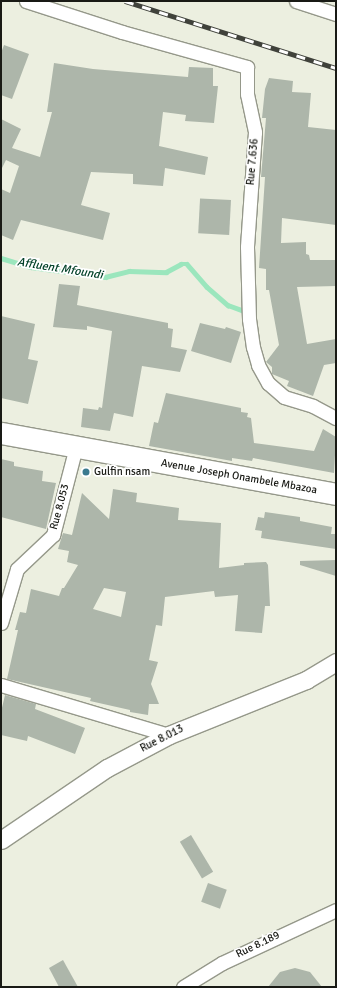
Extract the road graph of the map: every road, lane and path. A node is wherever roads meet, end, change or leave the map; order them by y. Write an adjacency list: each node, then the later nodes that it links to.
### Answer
1 (26, 1): 4 (street, Rue 7.636)
2 (296, 1): 3 (street)
3 (336, 14)
4 (336, 418)
5 (1, 433): 6 (main road, Avenue Joseph Onambele Mbazoa)
6 (76, 447): 7 (main road, Avenue Joseph Onambele Mbazoa); 8 (street, Rue 8.053)
7 (336, 494)
8 (1, 623)
9 (336, 662): 11 (street, Rue 8.013)
10 (1, 685): 11 (street)
11 (170, 735): 12 (street, Rue 8.013)
12 (1, 840)
13 (336, 910): 14 (street, Rue 8.189)
14 (183, 987)

